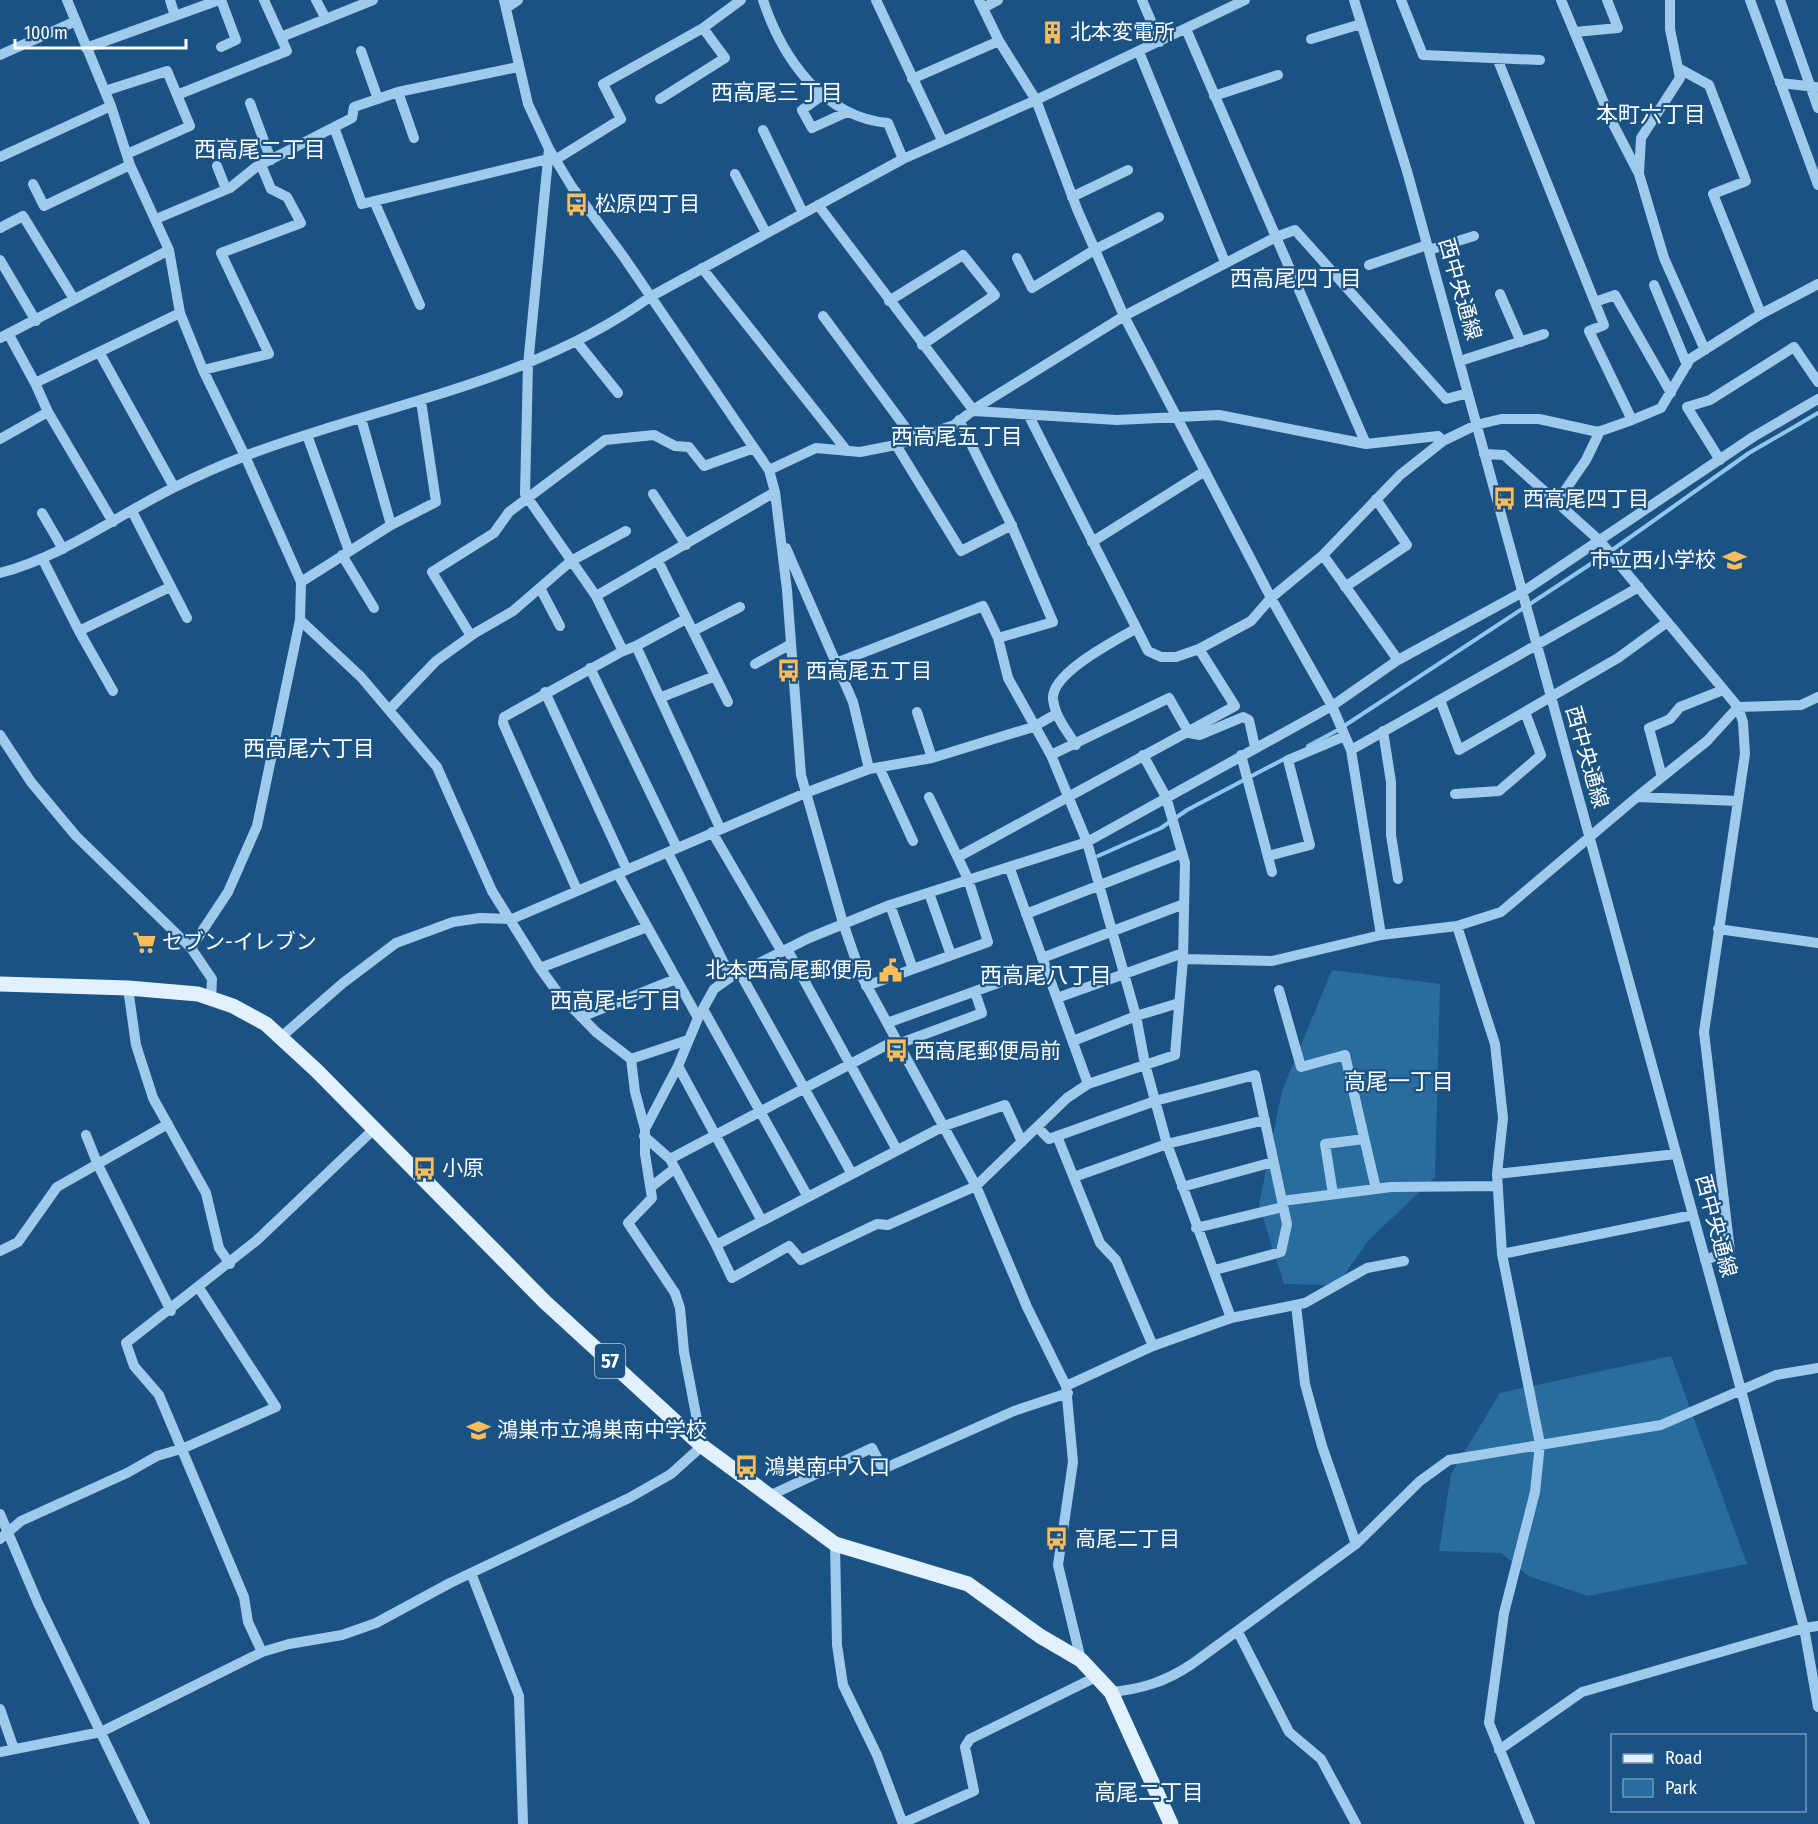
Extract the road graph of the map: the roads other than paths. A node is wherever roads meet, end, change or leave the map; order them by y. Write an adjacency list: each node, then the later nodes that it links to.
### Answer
1 (67, 0): 25 (street)
2 (170, 0): 23 (street)
3 (220, 0): 23 (street); 34 (street)
4 (264, 0): 30 (street)
5 (316, 0): 24 (street)
6 (371, 0): 24 (street)
7 (518, 0): 21 (street)
8 (741, 0): 27 (street)
9 (762, 0): 49 (street)
10 (876, 0): 44 (street)
11 (998, 0): 22 (street)
12 (1142, 0): 33 (street)
13 (1245, 0): 28 (street)
14 (1354, 0): 26 (street, 西中央通線)
15 (1401, 0): 39 (street)
16 (1562, 0): 29 (street)
17 (1607, 0): 29 (street)
18 (1670, 0): 42 (street)
19 (1750, 0): 45 (street)
20 (1780, 0): 46 (street)
21 (505, 4): 41 (street)
22 (981, 4): 32 (street)
23 (175, 16): 35 (street)
24 (326, 19): 30 (street)
25 (75, 21): 35 (street); 38 (street)
26 (1361, 24): 31 (street); 85 (street, 西中央通線)
27 (703, 28): 53 (street); 63 (street)
28 (1186, 29): 33 (street); 51 (street)
29 (1575, 32): 71 (street)
30 (281, 37): 50 (street)
31 (1311, 39)
32 (999, 41): 44 (street); 54 (street)
33 (1160, 42): 37 (street)
34 (221, 47)
35 (86, 48): 47 (street)
36 (361, 51): 52 (street)
37 (1139, 52): 54 (street); 90 (street)
38 (0, 55)
39 (1497, 58): 40 (street); 99 (street)
40 (1540, 60)
41 (518, 67): 48 (street); 63 (street)
42 (1678, 68): 71 (street); 102 (street)
43 (1278, 75): 51 (street)
44 (912, 79): 62 (street)
45 (1780, 83): 46 (street); 73 (street)
46 (1814, 87): 57 (street)
47 (105, 92): 50 (street); 56 (street)
48 (398, 92): 52 (street); 61 (street)
49 (824, 94): 58 (street); 58 (street)
50 (177, 95): 66 (street)
51 (1214, 96): 84 (street)
52 (378, 99): 59 (street)
53 (660, 99)
54 (1036, 100): 62 (street); 75 (street)
55 (250, 103): 67 (street)
56 (111, 106): 64 (street); 66 (street)
57 (1818, 108)
58 (847, 111): 65 (street)
59 (334, 127): 67 (street); 76 (street)
60 (763, 130): 78 (street)
61 (414, 138)
62 (942, 140): 65 (street)
63 (551, 156): 76 (street); 96 (street); 114 (street)
64 (0, 157)
65 (903, 159): 77 (street)
66 (128, 160): 72 (street); 80 (street)
67 (266, 162): 74 (street); 116 (street)
68 (217, 166): 74 (street)
69 (1128, 170): 75 (street)
70 (735, 174): 82 (street)
71 (1639, 174): 111 (street)
72 (33, 184)
73 (1818, 185)
74 (226, 189): 80 (street)
75 (1072, 197): 86 (street)
76 (374, 201): 100 (street)
77 (818, 205): 78 (street); 98 (street)
78 (803, 213): 82 (street)
79 (1159, 216): 86 (street)
80 (156, 219): 87 (street)
81 (0, 228): 97 (street)
82 (766, 233): 92 (street)
83 (1474, 236): 85 (street)
84 (1276, 237): 90 (street); 120 (street); 137 (street)
85 (1428, 248): 91 (street); 113 (street, 西中央通線)
86 (1096, 249): 88 (street); 104 (street)
87 (169, 250): 97 (street); 101 (street)
88 (1017, 258)
89 (0, 260): 105 (street)
90 (1225, 262): 104 (street)
91 (1368, 265)
92 (702, 268): 96 (street); 140 (street)
93 (1654, 285): 115 (street)
94 (1817, 286): 102 (street)
95 (1500, 294): 109 (street)
96 (650, 297): 108 (street); 139 (street)
97 (74, 299): 105 (street)
98 (889, 301): 110 (street); 110 (street)
99 (1595, 302): 121 (street); 130 (street)
100 (420, 305)
101 (180, 313): 112 (street); 116 (street)
102 (1761, 314): 111 (street)
103 (823, 316): 135 (street)
104 (1124, 316): 124 (street); 127 (street)
105 (36, 321): 107 (street)
106 (1544, 334): 109 (street)
107 (5, 337): 118 (street)
108 (578, 342): 114 (street); 119 (street)
109 (1521, 342): 113 (street)
110 (922, 345): 124 (street)
111 (1705, 350): 115 (street)
112 (99, 352): 118 (street); 146 (street)
113 (1460, 361): 120 (street, 西中央通線)
114 (528, 365): 123 (street); 150 (street)
115 (1687, 365): 121 (street)
116 (203, 370): 142 (street)
117 (1818, 382): 143 (street)
118 (35, 384): 125 (street)
119 (618, 393)
120 (1468, 393): 131 (street, 西中央通線)
121 (1671, 393): 130 (street)
122 (1818, 399): 143 (street)
123 (421, 401): 128 (street); 155 (street)
124 (974, 411): 126 (street); 129 (street)
125 (48, 412): 134 (street); 154 (street)
126 (1029, 416): 127 (street); 160 (street)
127 (1177, 416): 137 (street); 145 (street)
128 (361, 418): 133 (street); 155 (street)
129 (959, 420): 135 (street); 156 (street)
130 (1632, 420): 132 (street)
131 (1476, 424): 132 (street); 136 (street); 141 (street, 西中央通線)
132 (1600, 431): 151 (street)
133 (308, 435): 142 (street); 163 (street)
134 (0, 439)
135 (914, 439): 138 (street)
136 (1443, 441): 137 (street); 149 (street)
137 (1366, 444)
138 (896, 445): 140 (street); 156 (street)
139 (754, 448): 144 (street); 150 (street)
140 (847, 451): 144 (street)
141 (1484, 454): 151 (street); 174 (street, 西中央通線)
142 (245, 456): 146 (street); 169 (street)
143 (1720, 460): 159 (street)
144 (769, 470): 147 (street)
145 (1205, 471): 160 (street); 176 (street)
146 (174, 487): 152 (street)
147 (775, 492): 158 (street); 161 (street)
148 (653, 494): 161 (street)
149 (1376, 498): 164 (street); 171 (street)
150 (528, 499): 166 (street); 187 (street)
151 (1557, 502): 159 (street)
152 (132, 511): 154 (street); 170 (street)
153 (42, 513): 162 (street)
154 (113, 522): 162 (street)
155 (391, 525): 163 (street)
156 (1012, 525): 188 (street)
157 (626, 531): 166 (street)
158 (780, 535): 189 (street); 195 (street)
159 (1600, 541): 172 (street); 174 (street)
160 (1092, 542): 184 (street)
161 (686, 544): 167 (street)
162 (63, 549): 165 (street)
163 (345, 553): 169 (street); 178 (street)
164 (1323, 555): 171 (street); 176 (street)
165 (44, 560): 168 (street); 185 (street)
166 (571, 561): 173 (street); 175 (street)
167 (658, 561): 175 (street); 180 (street)
168 (0, 573)
169 (301, 582): 181 (street)
170 (170, 586): 179 (street); 185 (street)
171 (1346, 587): 194 (street)
172 (1639, 587): 182 (street); 191 (street)
173 (540, 588): 183 (street); 187 (street)
174 (1521, 593): 191 (street, 西中央通線); 194 (street)
175 (596, 596): 193 (street)
176 (1271, 598): 192 (street); 207 (street)
177 (740, 607): 186 (street)
178 (374, 608)
179 (187, 618)
180 (686, 619): 186 (street); 190 (street)
181 (300, 620): 209 (street); 261 (street)
182 (1666, 623): 199 (street); 202 (street)
183 (560, 626)
184 (1135, 629): 192 (street); 212 (street)
185 (79, 631): 200 (street)
186 (693, 631): 198 (street)
187 (471, 636): 209 (street)
188 (998, 638): 195 (street); 213 (street)
189 (791, 644): 196 (street); 227 (street)
190 (636, 646): 193 (street); 204 (street)
191 (1536, 647): 202 (street, 西中央通線); 205 (street)
192 (1198, 649): 214 (street)
193 (623, 651): 197 (street)
194 (1398, 660): 207 (street)
195 (836, 663): 225 (street)
196 (755, 664)
197 (590, 668): 201 (street); 238 (street)
198 (715, 676): 204 (street); 206 (street)
199 (1723, 690): 208 (street); 226 (street)
200 (113, 691)
201 (545, 692): 243 (street); 248 (street)
202 (1550, 697): 211 (street); 235 (street, 西中央通線)
203 (1818, 697): 208 (street)
204 (662, 698): 234 (street)
205 (1440, 700): 211 (street); 215 (street)
206 (728, 702)
207 (1332, 705): 217 (street); 219 (street)
208 (1738, 707): 226 (street); 233 (street)
209 (388, 710): 253 (street)
210 (917, 712): 224 (street)
211 (1525, 712): 228 (street)
212 (1056, 714): 213 (street); 218 (street)
213 (1033, 727): 221 (street); 224 (street)
214 (1188, 731): 218 (street); 219 (street); 222 (street)
215 (1383, 731): 220 (street); 246 (street)
216 (0, 735): 261 (street)
217 (1345, 736): 220 (street); 240 (street)
218 (1076, 745): 221 (street)
219 (1255, 747): 223 (street)
220 (1351, 750): 259 (street)
221 (1051, 755): 229 (street)
222 (1143, 755): 229 (street); 231 (street)
223 (1241, 755): 231 (street); 240 (street)
224 (932, 758): 225 (street)
225 (874, 768): 227 (street); 236 (street)
226 (1662, 777): 232 (street)
227 (808, 792): 234 (street); 254 (street)
228 (1455, 794)
229 (1068, 795): 237 (street); 241 (street)
230 (929, 796): 241 (street)
231 (1166, 797): 237 (street); 239 (street)
232 (1636, 797): 233 (street); 235 (street)
233 (1738, 801): 257 (street)
234 (716, 830): 238 (street); 262 (street)
235 (1589, 837): 255 (street); 309 (street, 西中央通線)
236 (913, 841)
237 (1087, 842): 242 (street); 247 (street)
238 (672, 850): 243 (street); 269 (street)
239 (1182, 853): 247 (street); 250 (street)
240 (1268, 856): 244 (street)
241 (958, 857): 245 (street)
242 (1010, 869): 245 (street); 252 (street)
243 (622, 872): 248 (street); 256 (street)
244 (1272, 872)
245 (968, 879): 249 (street); 263 (street)
246 (1398, 879)
247 (1099, 887): 252 (street); 258 (street)
248 (577, 890): 253 (street)
249 (928, 893): 251 (street); 263 (street)
250 (1184, 904): 258 (street); 264 (street)
251 (890, 905): 254 (street); 267 (street)
252 (1026, 914): 265 (street)
253 (512, 919): 266 (street); 284 (street)
254 (843, 923): 262 (street); 273 (street)
255 (1457, 926): 259 (street); 315 (street)
256 (647, 927): 266 (street); 270 (street)
257 (1719, 929): 260 (street); 329 (street)
258 (1112, 930): 265 (street); 268 (street)
259 (1381, 935): 264 (street)
260 (1818, 943)
261 (191, 948): 278 (street)
262 (784, 951): 269 (street); 291 (street)
263 (951, 955): 267 (street)
264 (1183, 956): 268 (street); 279 (street)
265 (1042, 958): 277 (street)
266 (540, 968): 282 (street)
267 (913, 969): 273 (street)
268 (1124, 974): 277 (street); 281 (street)
269 (736, 975): 280 (street); 293 (street)
270 (676, 979): 280 (street); 282 (street)
271 (1009, 979): 276 (street)
272 (0, 984): 274 (main road, 57)
273 (866, 986): 283 (street)
274 (128, 988): 278 (main road, 57); 297 (street)
275 (1278, 990): 305 (street)
276 (975, 992): 283 (street); 287 (street)
277 (1057, 998): 286 (street)
278 (211, 999): 284 (main road, 57)
279 (1179, 1003): 281 (street); 289 (street)
280 (700, 1014): 285 (street); 295 (street)
281 (1136, 1016): 286 (street); 289 (street)
282 (581, 1017): 288 (street)
283 (887, 1023): 287 (street)
284 (281, 1038): 300 (main road, 57)
285 (688, 1040): 288 (street); 290 (street)
286 (1073, 1041): 292 (street)
287 (897, 1042): 291 (street); 298 (street)
288 (631, 1059): 301 (street)
289 (1145, 1064): 292 (street); 294 (street)
290 (678, 1066): 301 (street); 304 (street)
291 (850, 1066): 293 (street); 308 (street)
292 (1088, 1084): 299 (street)
293 (805, 1090): 295 (street); 313 (street)
294 (1155, 1101): 296 (street); 303 (street); 307 (street)
295 (760, 1113): 304 (street); 321 (street)
296 (1265, 1120): 307 (street); 310 (street)
297 (168, 1124): 312 (street); 331 (street)
298 (944, 1126): 306 (street); 308 (street); 316 (street)
299 (1037, 1127): 303 (street); 306 (street)
300 (374, 1129): 331 (street); 342 (main road, 57)
301 (644, 1133): 311 (street); 318 (street)
302 (86, 1135): 312 (street)
303 (1057, 1136): 314 (street)
304 (716, 1137): 311 (street); 324 (street)
305 (1364, 1139): 319 (street); 320 (street)
306 (1022, 1142): 316 (street)
307 (1167, 1144): 314 (street); 317 (street)
308 (897, 1150): 313 (street)
309 (1676, 1154): 315 (street); 323 (street, 西中央通線)
310 (1273, 1162): 317 (street); 322 (street)
311 (672, 1164): 318 (street); 326 (street)
312 (98, 1166): 327 (street); 335 (street)
313 (852, 1174): 321 (street)
314 (1074, 1177): 337 (street)
315 (1497, 1180): 319 (street); 328 (street)
316 (976, 1186): 326 (street); 339 (street)
317 (1182, 1186): 325 (street)
318 (651, 1187): 342 (street)
319 (1376, 1189): 320 (street)
320 (1333, 1194): 322 (street)
321 (808, 1197): 324 (street)
322 (1282, 1204): 325 (street); 332 (street)
323 (1693, 1215): 328 (street); 329 (street, 西中央通線)
324 (762, 1221): 326 (street)
325 (1196, 1228): 332 (street)
326 (716, 1245)
327 (0, 1251)
328 (1502, 1254): 341 (street)
329 (1705, 1260): 340 (street, 西中央通線)
330 (1404, 1261): 334 (street)
331 (230, 1264): 333 (street)
332 (1215, 1270): 336 (street)
333 (199, 1288): 335 (street); 343 (street)
334 (1296, 1305): 336 (street); 348 (street)
335 (171, 1311): 343 (street)
336 (1231, 1318): 337 (street)
337 (1153, 1346): 339 (street)
338 (1818, 1368): 340 (street)
339 (1067, 1390): 344 (street); 354 (street)
340 (1741, 1390): 341 (street); 351 (street, 西中央通線)
341 (1540, 1444): 348 (street); 361 (street)
342 (702, 1446): 344 (main road, 57); 349 (street)
343 (184, 1448): 346 (street); 353 (street)
344 (769, 1496): 347 (main road, 57)
345 (0, 1514): 346 (street)
346 (4, 1536): 359 (street)
347 (835, 1544): 354 (main road, 57); 363 (street)
348 (1356, 1544): 352 (street)
349 (471, 1573): 353 (street); 365 (street)
350 (1818, 1626): 351 (street)
351 (1804, 1628): 357 (street, 西中央通線); 361 (street)
352 (1238, 1632): 356 (street); 367 (street)
353 (262, 1652): 359 (street)
354 (1081, 1660): 355 (main road, 57)
355 (1096, 1677): 356 (main road, 57); 363 (street)
356 (1110, 1692): 366 (main road, 57)
357 (1818, 1707)
358 (0, 1709): 360 (street)
359 (101, 1732): 360 (street); 364 (street)
360 (14, 1749): 362 (street)
361 (1499, 1750): 368 (street)
362 (0, 1752)
363 (901, 1822)
364 (145, 1824)
365 (523, 1824)
366 (1170, 1824)
367 (1356, 1824)
368 (1530, 1824)

